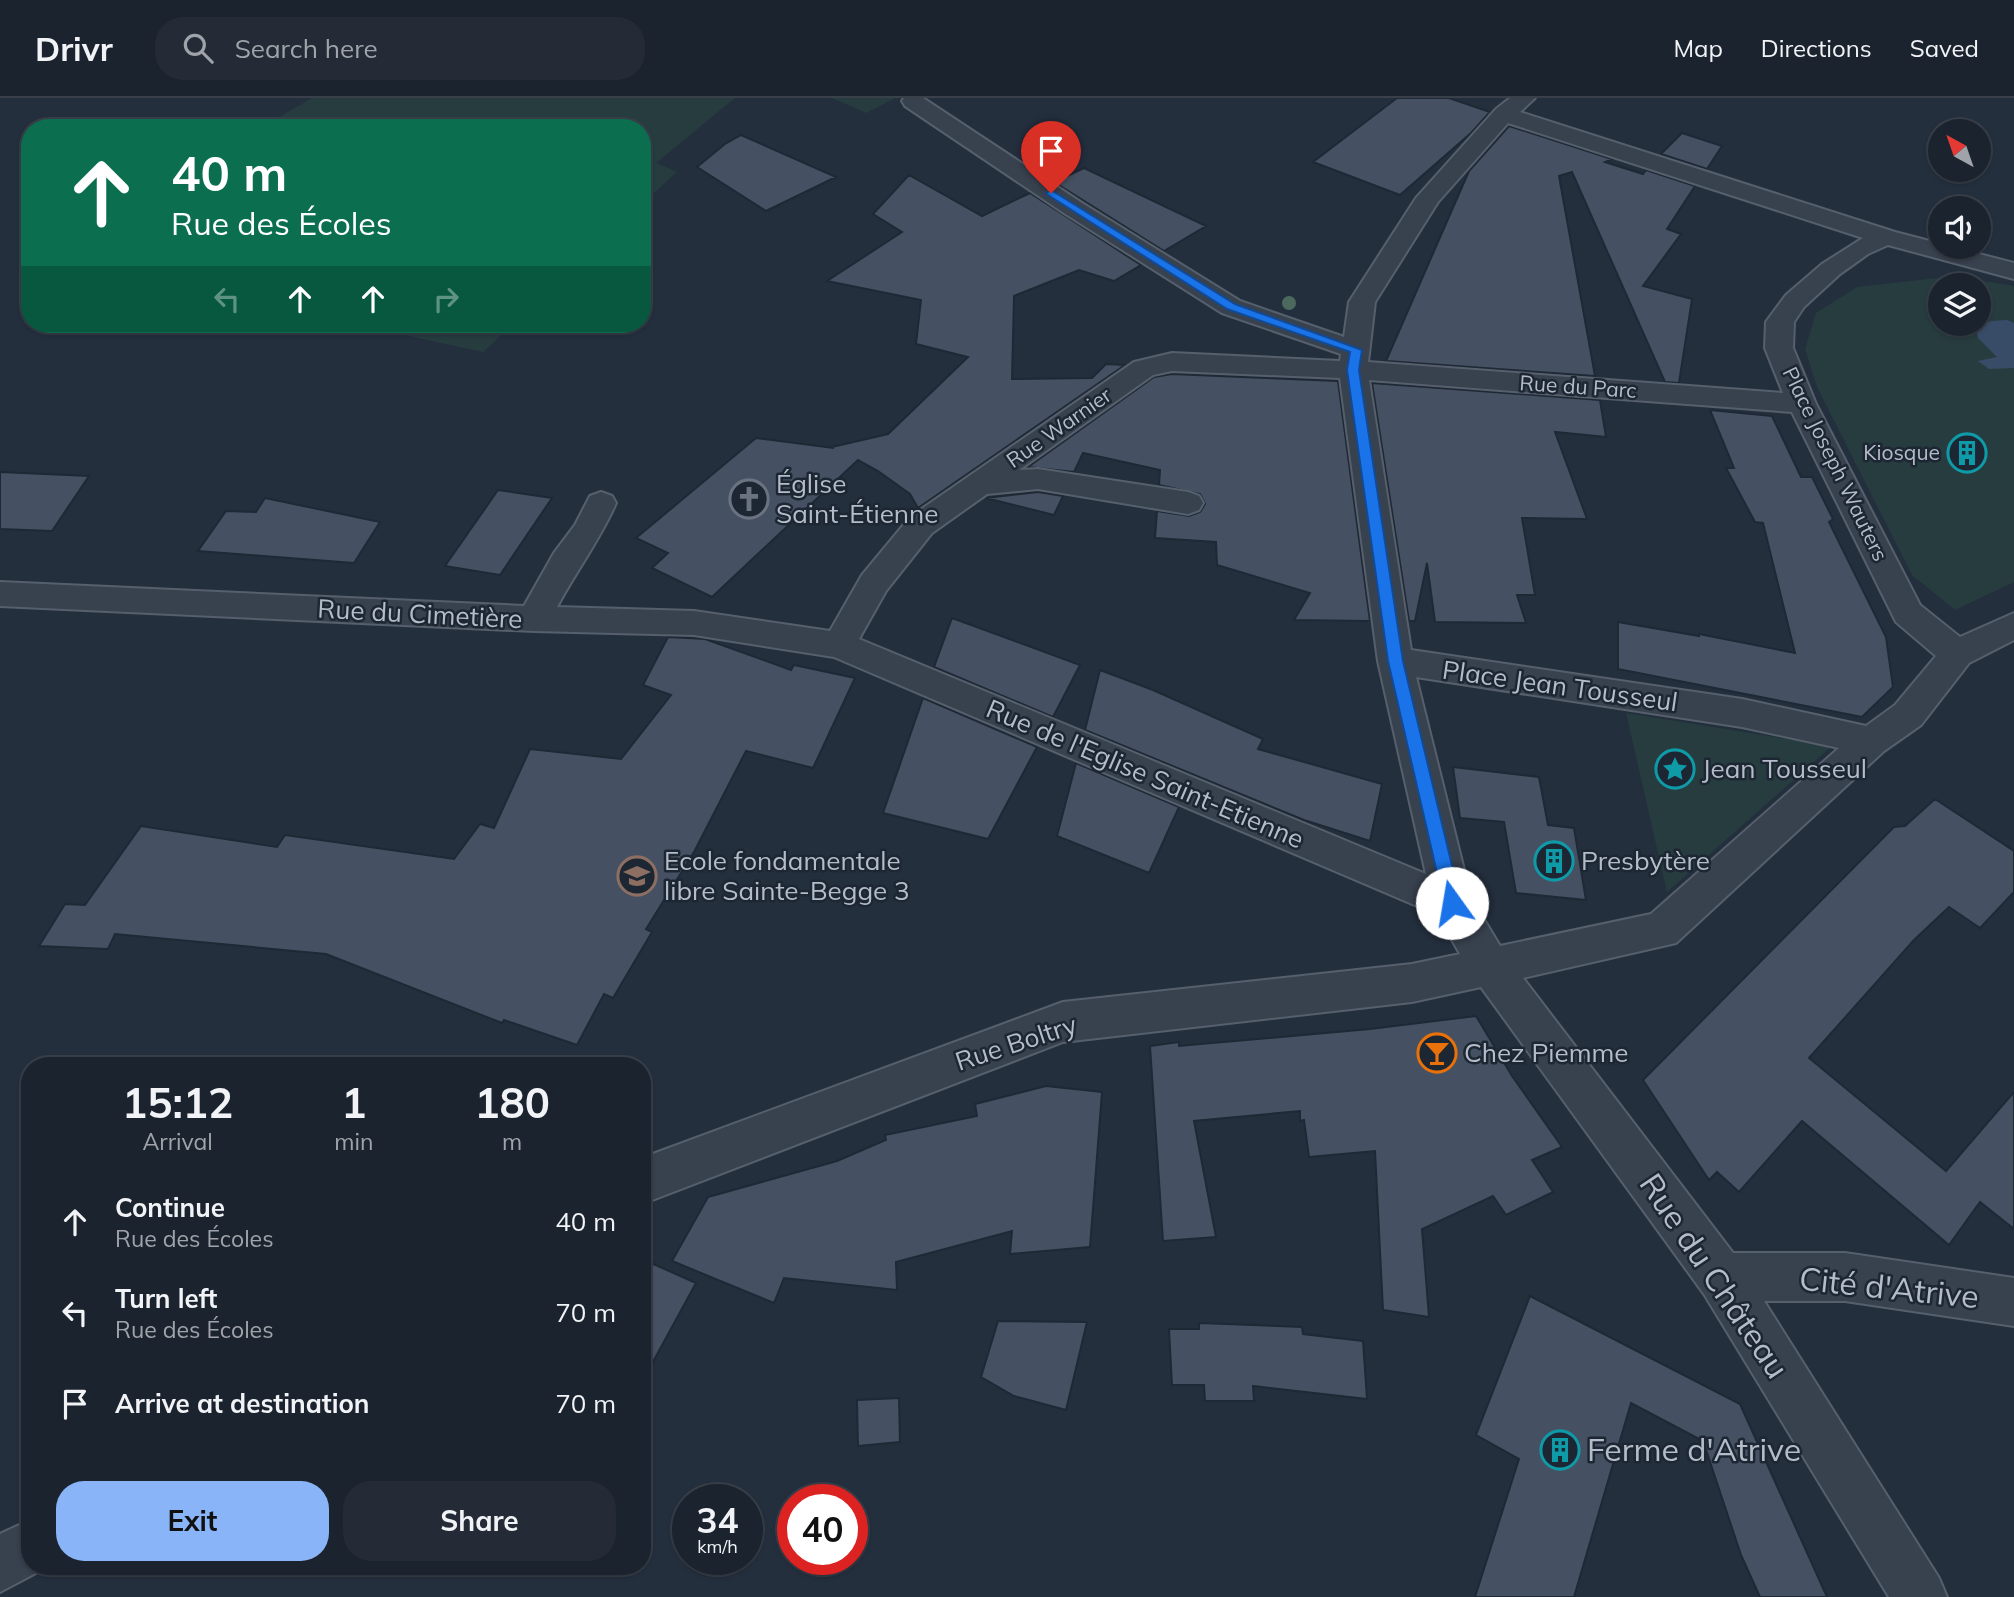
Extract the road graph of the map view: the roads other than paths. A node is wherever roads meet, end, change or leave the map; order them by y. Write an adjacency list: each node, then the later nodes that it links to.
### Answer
1 (913, 101): 5 (street)
2 (1514, 106): 3 (street); 5 (street)
3 (1886, 237): 4 (street); 6 (street, Place Joseph Wauters)
4 (2014, 271)
5 (1354, 360): 6 (street, Rue du Parc); 7 (street, Rue Warnier); 15 (street)
6 (1802, 404): 14 (street, Place Joseph Wauters)
7 (979, 485): 9 (street); 13 (street, Rue Warnier)
8 (601, 503): 11 (street)
9 (1188, 503)
10 (0, 594): 11 (street, Rue du Cimetière)
11 (522, 619): 13 (street, Rue du Cimetière)
12 (2014, 625): 14 (street)
13 (838, 645): 17 (street, Rue de l'Eglise Saint-Etienne)
14 (1957, 654): 16 (street)
15 (1395, 661): 16 (street, Place Jean Tousseul); 17 (street, Place Jean Tousseul)
16 (1871, 741): 18 (street)
17 (1452, 903): 18 (street, Place Jean Tousseul)
18 (1490, 967): 19 (street, Rue Boltry); 20 (street, Rue du Château)
19 (651, 1178)
20 (1721, 1277): 21 (street, Cité d'Atrive); 24 (street, Rue du Château)
21 (2014, 1303)
22 (21, 1552): 23 (street)
23 (0, 1565)
24 (1920, 1597)

